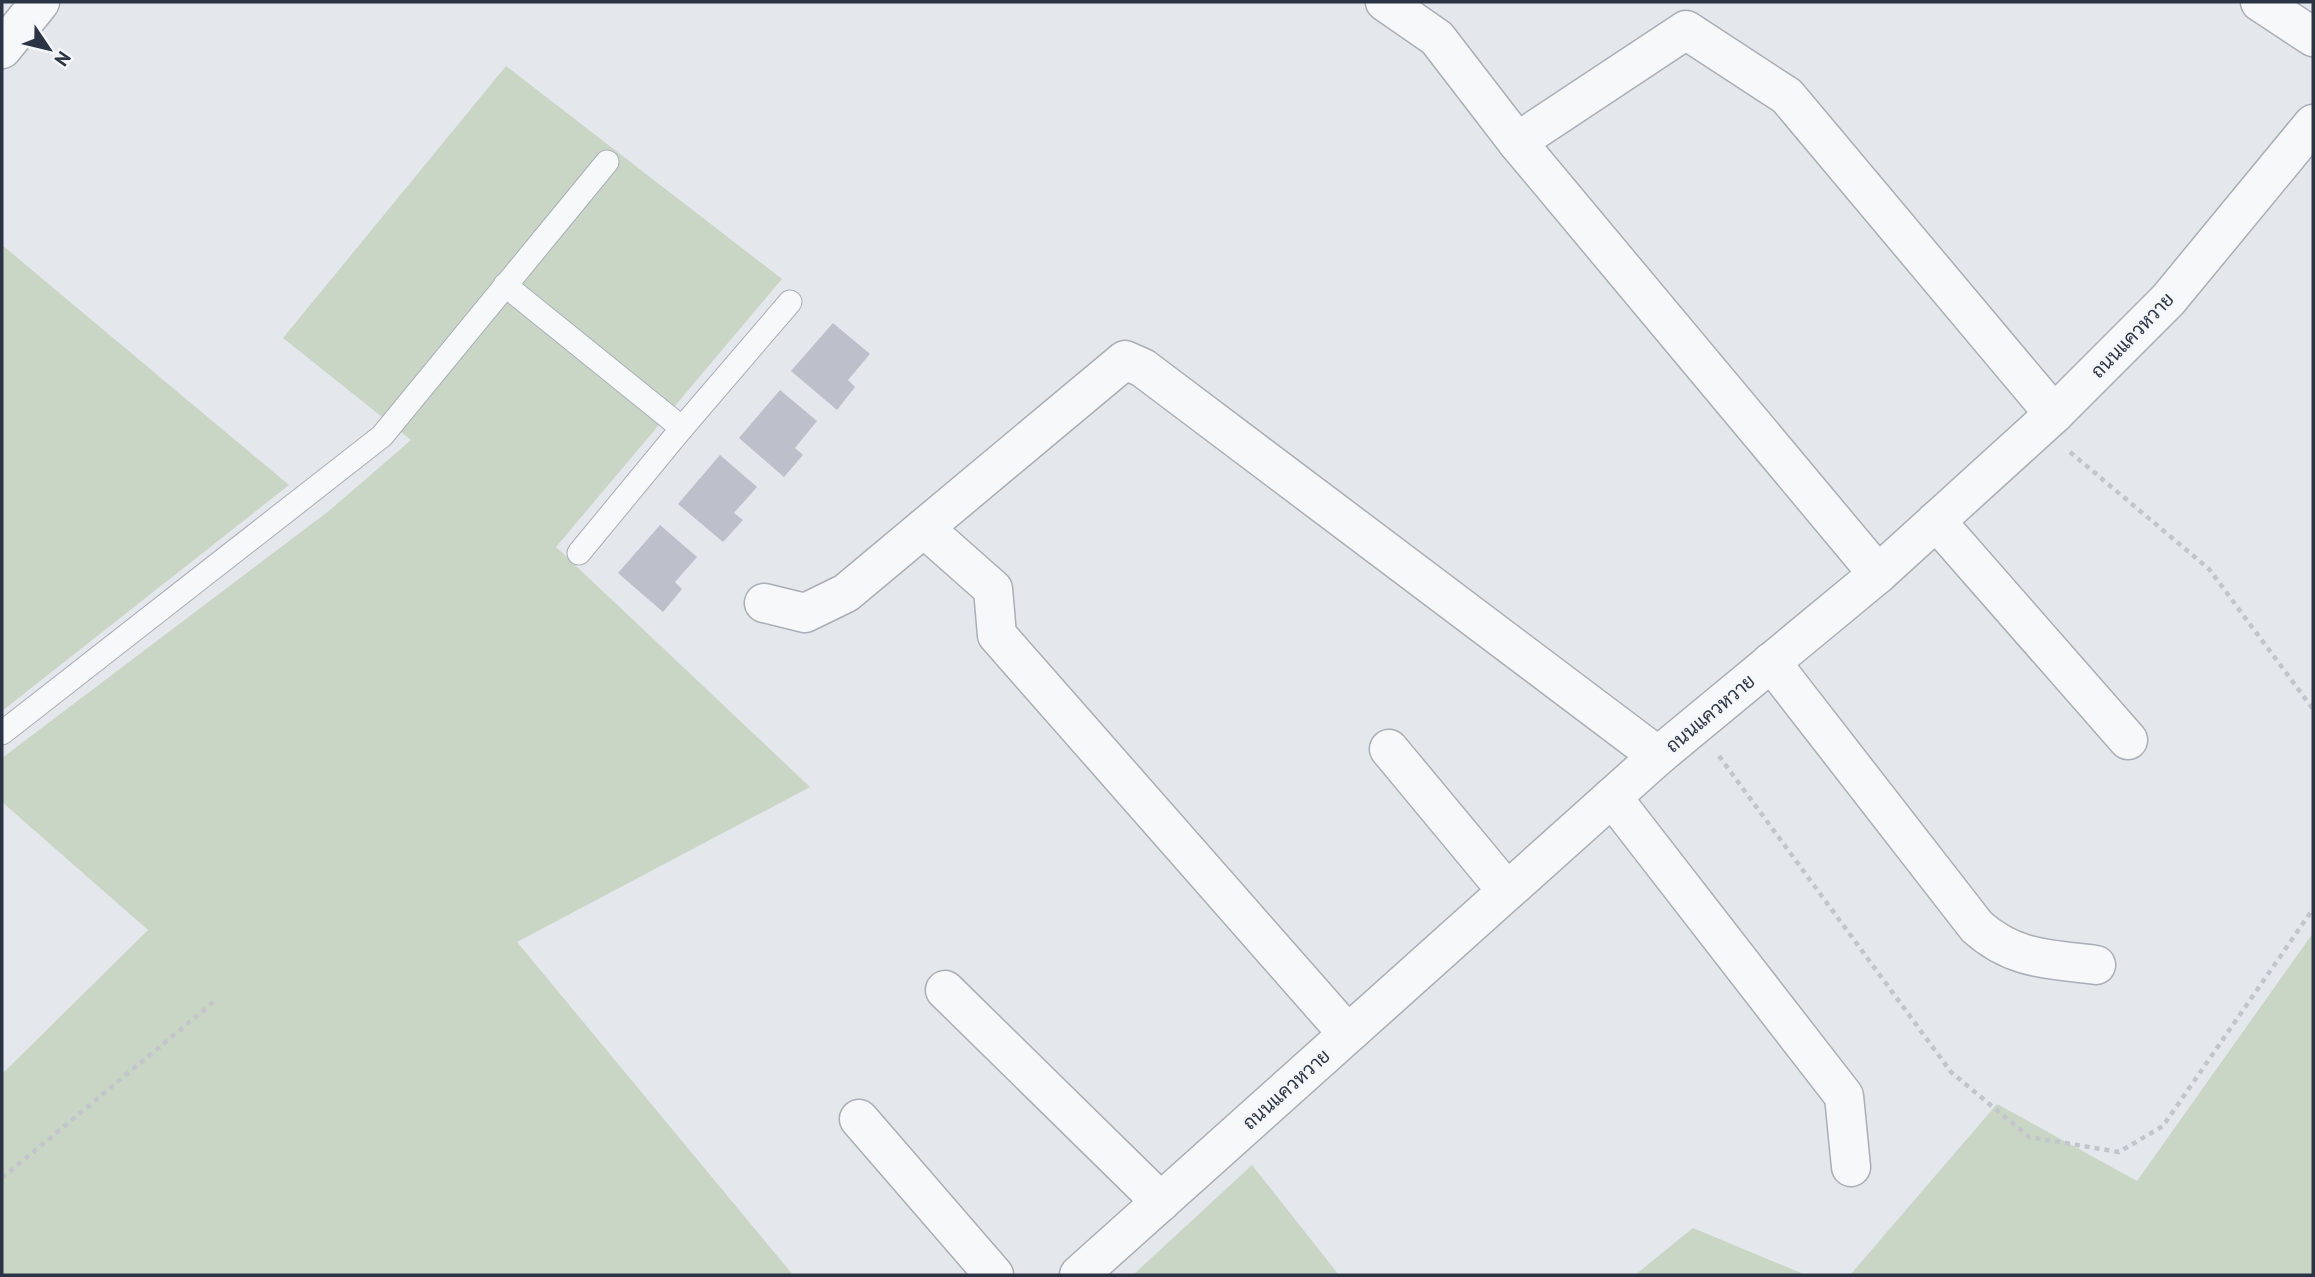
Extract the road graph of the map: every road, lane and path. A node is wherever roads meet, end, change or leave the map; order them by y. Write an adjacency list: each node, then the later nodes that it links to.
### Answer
1 (40, 2): 5 (street)
2 (1385, 2): 7 (street)
3 (2260, 2): 4 (street)
4 (2313, 37)
5 (2, 49)
6 (2313, 124): 11 (street, ถนนแควหวาย)
7 (1517, 142): 11 (street); 16 (street)
8 (607, 162): 9 (lane)
9 (505, 285): 12 (lane); 21 (lane)
10 (790, 302): 12 (lane)
11 (2047, 420): 13 (street, ถนนแควหวาย); 19 (path)
12 (682, 428): 15 (lane)
13 (1936, 521): 16 (street, ถนนแควหวาย); 22 (street)
14 (924, 528): 17 (street); 24 (street); 31 (street)
15 (579, 553)
16 (1878, 574): 18 (street, ถนนแควหวาย)
17 (764, 603)
18 (1771, 662): 20 (street, ถนนแควหวาย); 28 (street)
19 (2313, 709)
20 (1696, 725): 24 (street, ถนนแควหวาย); 27 (path)
21 (2, 733)
22 (2128, 740)
23 (1389, 749): 26 (street)
24 (1658, 756): 25 (street, ถนนแควหวาย)
25 (1612, 797): 26 (street, ถนนแควหวาย); 33 (street)
26 (1507, 891): 31 (street, ถนนแควหวาย)
27 (2313, 909)
28 (2096, 965)
29 (945, 990): 35 (street)
30 (216, 1000): 34 (path)
31 (1347, 1033): 35 (street, ถนนแควหวาย)
32 (859, 1119): 36 (street)
33 (1851, 1167)
34 (2, 1178)
35 (1161, 1202): 37 (street, ถนนแควหวาย)
36 (994, 1275)
37 (1079, 1275)

